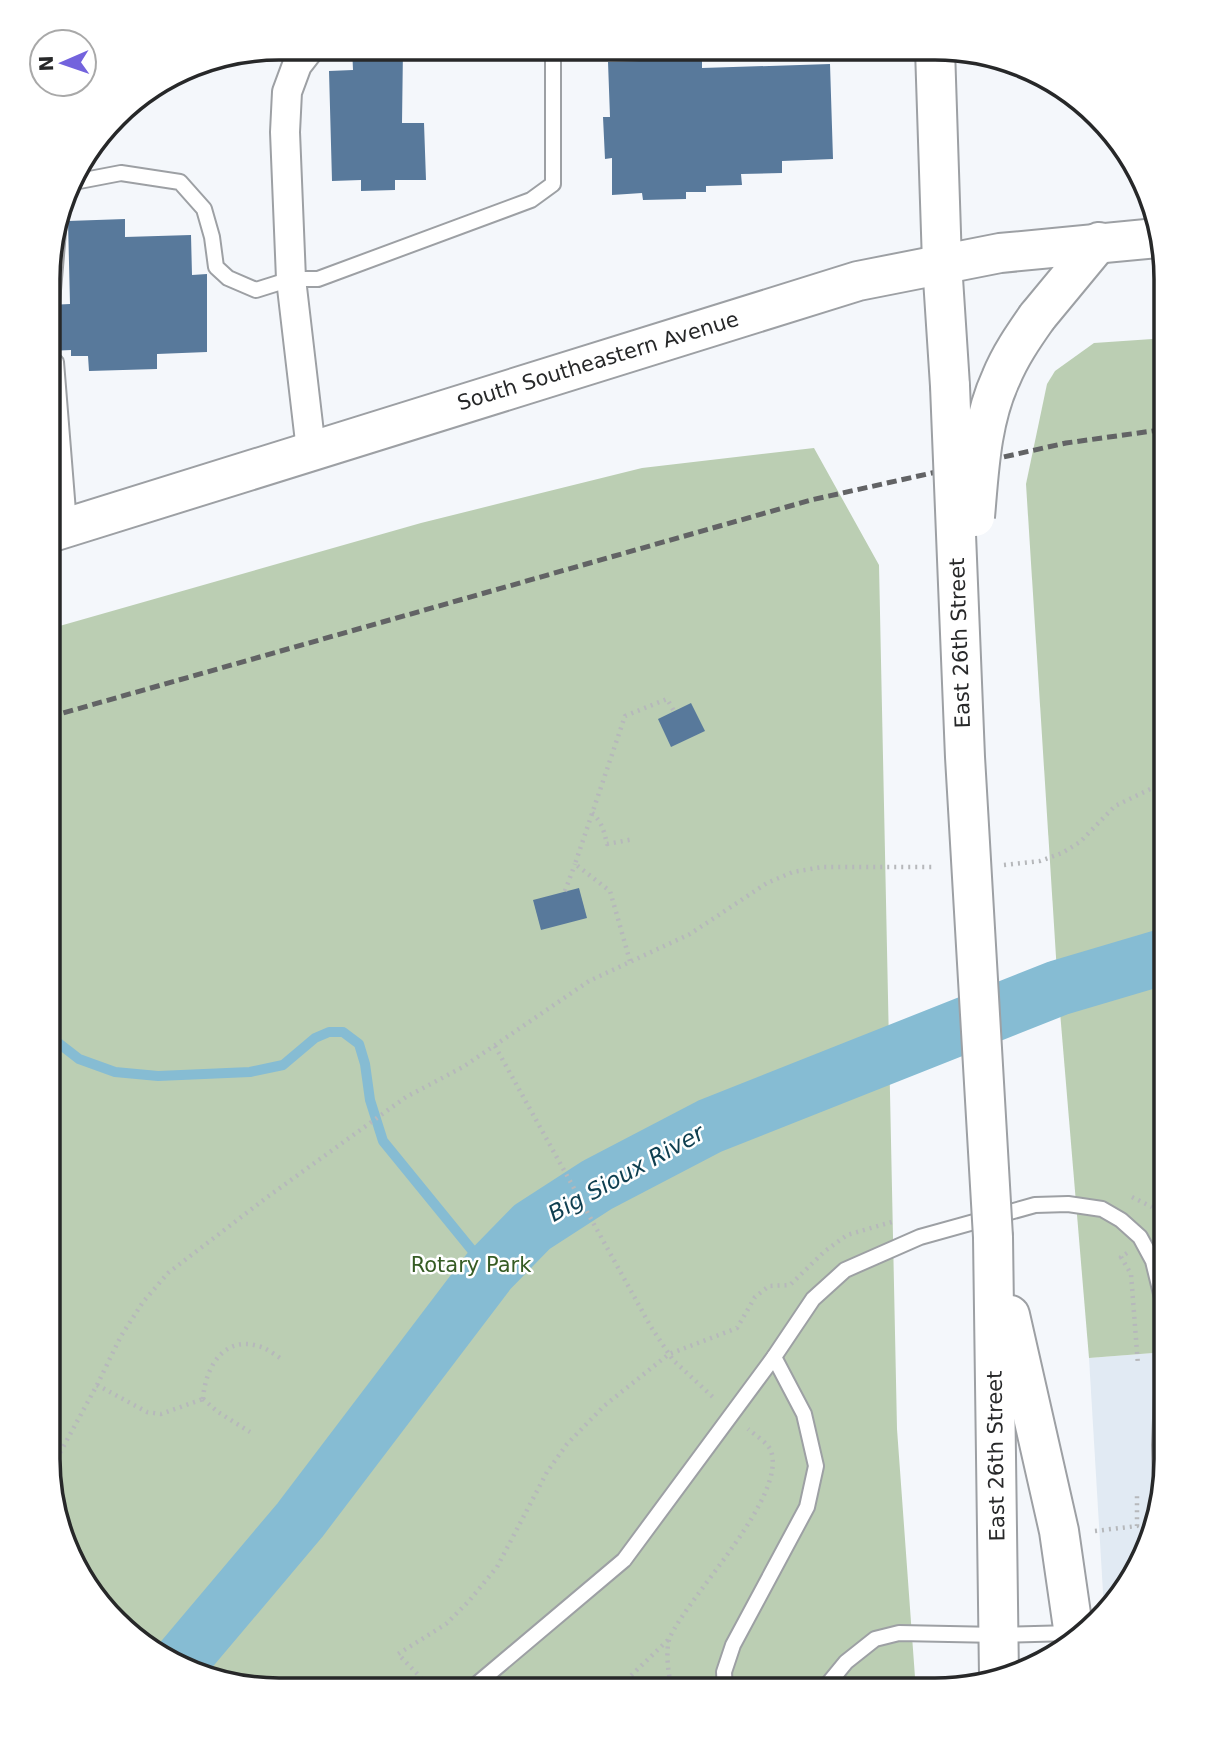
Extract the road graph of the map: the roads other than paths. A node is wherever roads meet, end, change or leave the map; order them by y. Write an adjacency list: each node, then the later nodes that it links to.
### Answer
1 (301, 60): 8 (street)
2 (554, 60): 8 (lane)
3 (935, 60): 7 (main road, East 26th Street)
4 (83, 180): 8 (lane)
5 (1150, 238): 6 (main road, South Southeastern Avenue)
6 (1099, 242): 7 (main road, South Southeastern Avenue); 11 (main road, bridge)
7 (942, 263): 9 (main road, South Southeastern Avenue); 11 (main road, East 26th Street, bridge)
8 (290, 279): 9 (street)
9 (311, 450): 10 (main road, South Southeastern Avenue)
10 (60, 529)
11 (965, 757): 12 (main road, East 26th Street, bridge)
12 (993, 1237): 15 (main road, East 26th Street); 17 (main road, East 26th Street)
13 (1154, 1265): 14 (lane)
14 (774, 1357): 19 (lane); 20 (lane)
15 (1074, 1628)
16 (1068, 1633): 17 (lane)
17 (999, 1635): 18 (main road, East 26th Street); 21 (lane)
18 (999, 1669)
19 (484, 1678)
20 (724, 1678)
21 (833, 1678)

